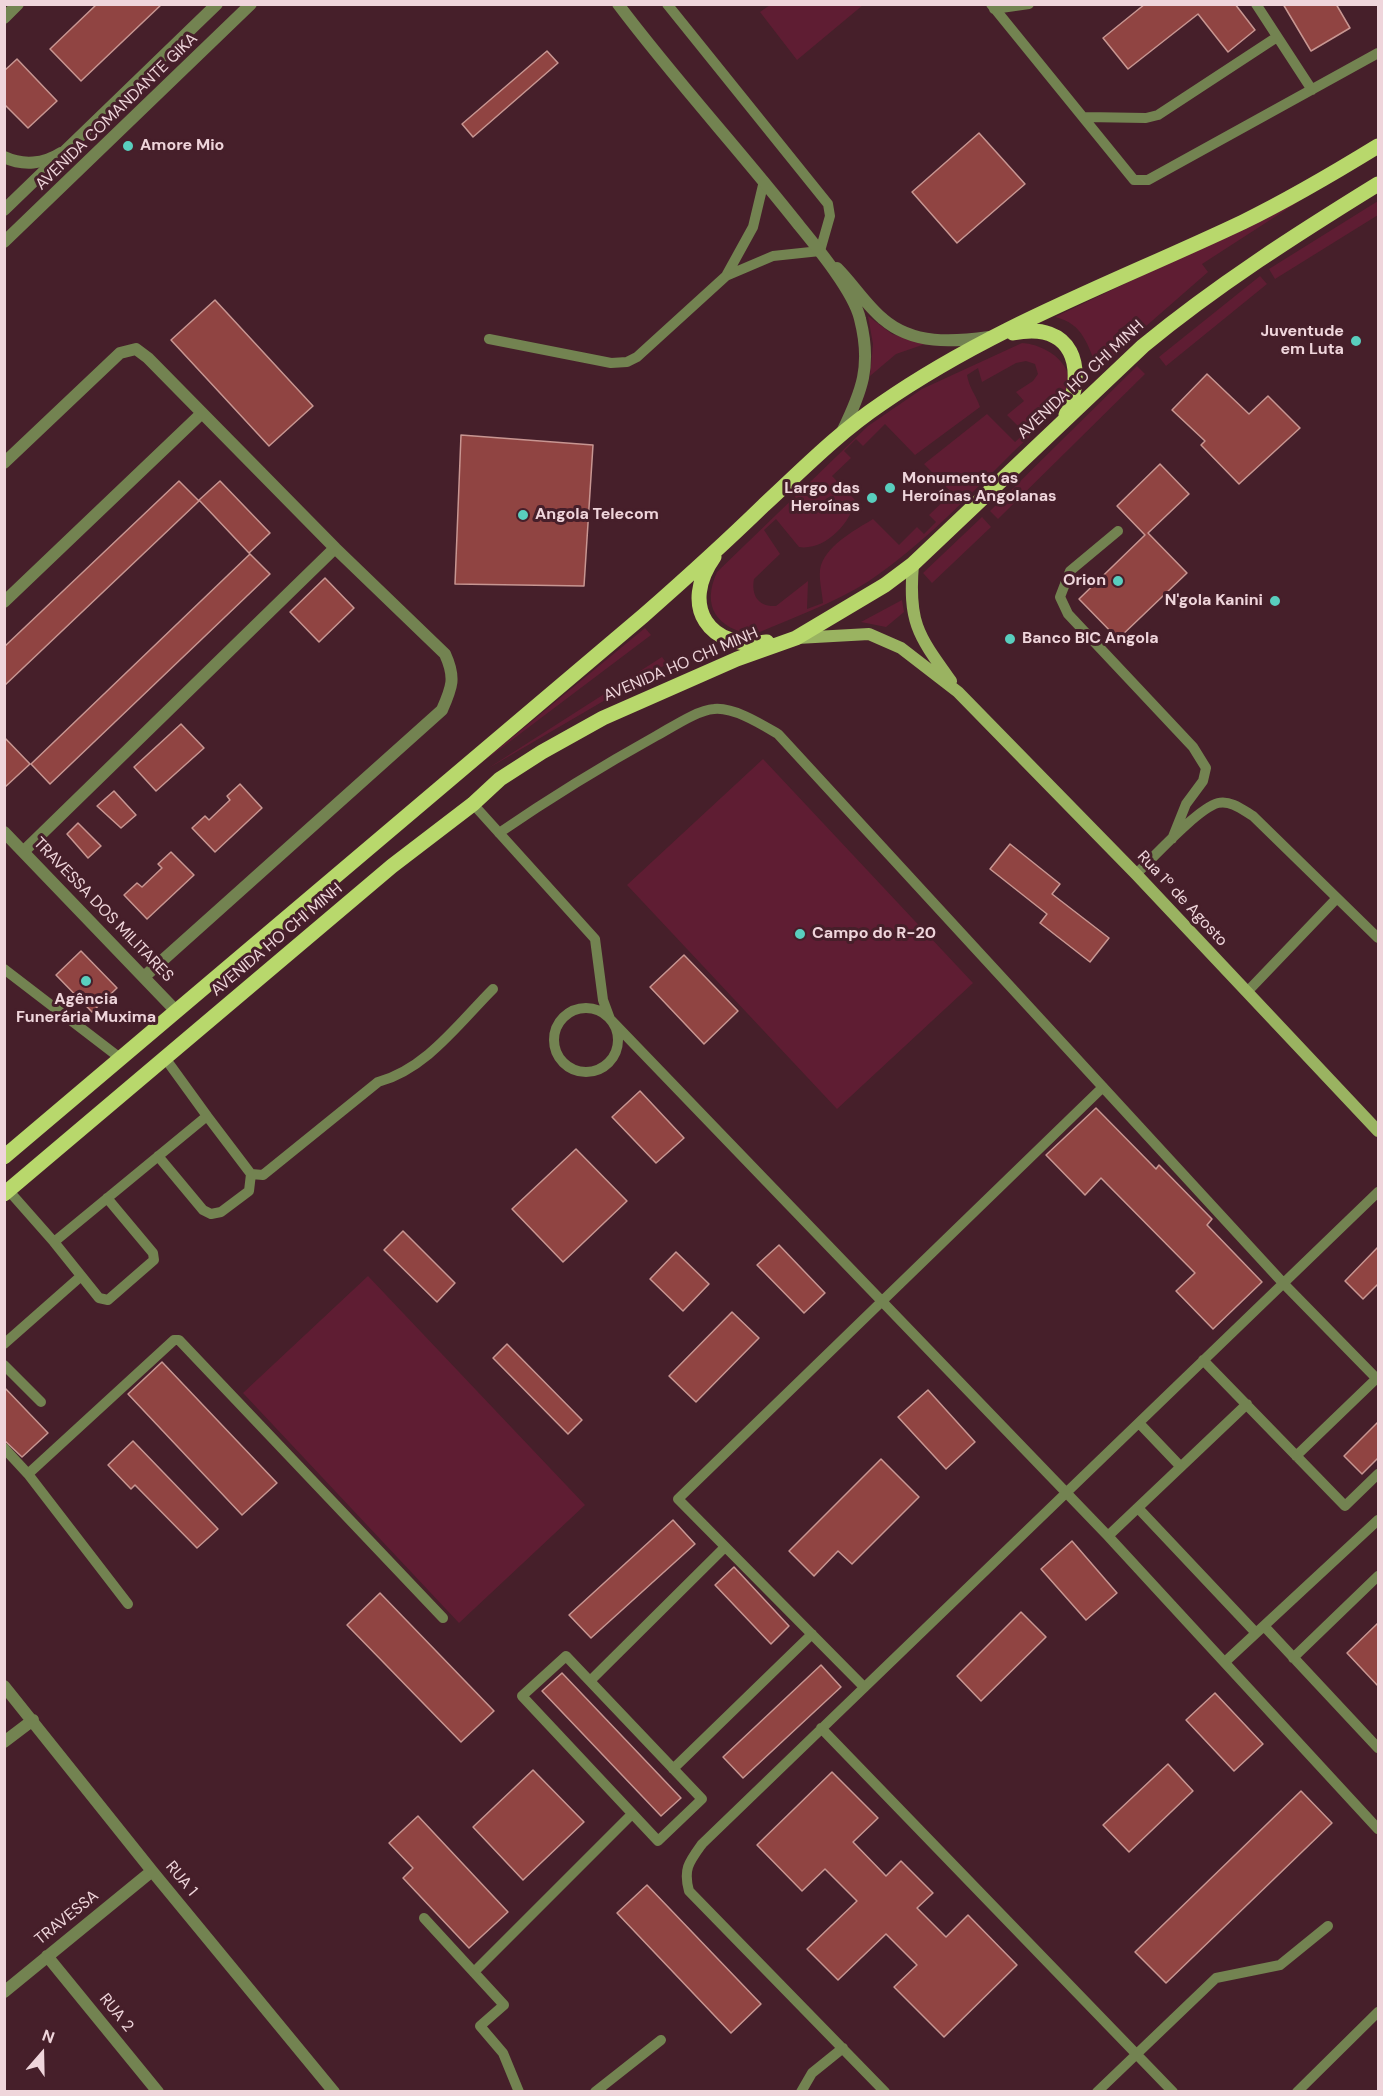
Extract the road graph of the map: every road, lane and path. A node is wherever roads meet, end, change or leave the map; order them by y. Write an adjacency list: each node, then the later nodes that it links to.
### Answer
1 (18, 4): 9 (street)
2 (217, 4): 14 (street, AVENIDA COMANDANTE GIKA)
3 (252, 4): 20 (street, AVENIDA COMANDANTE GIKA)
4 (618, 4): 17 (street)
5 (668, 4): 21 (lane)
6 (1029, 4): 8 (lane)
7 (1256, 4): 10 (lane)
8 (992, 7): 13 (lane)
9 (4, 18)
10 (1277, 37): 12 (lane); 13 (lane)
11 (1378, 52): 12 (lane)
12 (1312, 90): 13 (lane)
13 (1085, 117)
14 (72, 146): 16 (street); 19 (street, AVENIDA COMANDANTE GIKA)
15 (1378, 146): 23 (main road, AVENIDA HO CHI MINH)
16 (4, 157)
17 (764, 182): 21 (street); 22 (lane)
18 (1378, 184): 26 (main road, AVENIDA HO CHI MINH)
19 (4, 210)
20 (4, 242)
21 (820, 251): 22 (lane); 23 (street); 27 (street)
22 (726, 276): 24 (lane)
23 (993, 337): 26 (main road); 27 (main road, AVENIDA HO CHI MINH)
24 (489, 339)
25 (202, 413): 28 (street); 31 (street); 33 (street)
26 (1064, 420): 32 (main road, AVENIDA HO CHI MINH)
27 (841, 434): 30 (main road, AVENIDA HO CHI MINH)
28 (4, 463)
29 (1118, 531): 39 (lane)
30 (725, 543): 34 (main road); 48 (main road, AVENIDA HO CHI MINH)
31 (336, 548): 40 (street); 45 (street)
32 (913, 564): 34 (main road, AVENIDA HO CHI MINH); 35 (main road)
33 (4, 602)
34 (796, 638): 35 (main road); 36 (main road, AVENIDA HO CHI MINH)
35 (958, 692): 41 (main road, Rua 1º de Agosto)
36 (473, 804): 38 (lane); 51 (main road, AVENIDA HO CHI MINH)
37 (4, 832): 40 (street, TRAVESSA DOS MILITARES)
38 (499, 833): 49 (lane); 52 (lane)
39 (1172, 839): 41 (lane); 42 (lane)
40 (24, 851): 45 (street, TRAVESSA DOS MILITARES)
41 (1136, 874): 47 (main road, Rua 1º de Agosto)
42 (1337, 898): 43 (lane); 47 (lane)
43 (1378, 938)
44 (4, 969): 50 (lane)
45 (145, 976): 48 (street, TRAVESSA DOS MILITARES)
46 (493, 989): 57 (lane)
47 (1247, 992): 54 (main road, Rua 1º de Agosto)
48 (177, 1012): 50 (main road, AVENIDA HO CHI MINH)
49 (610, 1019): 49 (lane); 64 (lane)
50 (120, 1058): 56 (main road, AVENIDA HO CHI MINH)
51 (165, 1058): 53 (lane); 58 (main road, AVENIDA HO CHI MINH)
52 (1103, 1087): 63 (lane); 64 (lane)
53 (207, 1116): 55 (lane); 57 (lane)
54 (1378, 1131)
55 (158, 1156): 57 (lane); 60 (lane)
56 (4, 1157)
57 (252, 1174)
58 (7, 1192): 61 (lane)
59 (1378, 1192): 63 (lane)
60 (107, 1198): 61 (lane); 62 (lane)
61 (54, 1242): 62 (lane)
62 (80, 1277): 65 (lane)
63 (1284, 1284): 66 (lane); 68 (lane)
64 (880, 1301): 77 (lane); 81 (lane)
65 (4, 1344)
66 (1203, 1360): 70 (lane); 71 (lane)
67 (4, 1365): 69 (lane)
68 (1378, 1379): 73 (lane)
69 (41, 1402)
70 (1247, 1404): 73 (lane); 74 (lane)
71 (1139, 1423): 74 (lane); 77 (lane)
72 (4, 1448): 75 (lane)
73 (1296, 1456): 76 (lane)
74 (1181, 1467): 78 (lane)
75 (28, 1474): 83 (lane); 84 (lane)
76 (1378, 1474)
77 (1066, 1494): 80 (lane); 91 (lane)
78 (1138, 1508): 80 (lane); 85 (lane)
79 (1378, 1520): 85 (lane)
80 (1108, 1536): 88 (lane)
81 (725, 1547): 86 (lane); 89 (lane)
82 (1378, 1576): 87 (lane)
83 (128, 1604)
84 (443, 1618)
85 (1260, 1630): 87 (lane); 88 (lane)
86 (812, 1634): 91 (lane); 96 (lane)
87 (1293, 1658): 95 (lane)
88 (1226, 1661): 98 (lane)
89 (590, 1681): 96 (lane); 97 (lane)
90 (4, 1686): 92 (street, RUA 1)
91 (864, 1687): 93 (lane)
92 (33, 1720): 94 (street); 99 (street, RUA 1)
93 (821, 1728): 107 (lane); 108 (lane)
94 (4, 1742)
95 (1378, 1746)
96 (674, 1769): 97 (lane)
97 (632, 1814): 103 (lane)
98 (1378, 1829)
99 (152, 1871): 102 (street, TRAVESSA); 110 (street, RUA 1)
100 (424, 1918): 103 (lane)
101 (1328, 1926): 108 (lane)
102 (47, 1956): 104 (street, TRAVESSA); 109 (street, RUA 2)
103 (474, 1972): 111 (lane)
104 (4, 1992)
105 (1378, 2012): 117 (lane)
106 (661, 2040): 112 (lane)
107 (843, 2048): 113 (lane); 114 (lane)
108 (1137, 2055): 115 (lane); 116 (lane)
109 (158, 2091)
110 (334, 2091)
111 (519, 2091)
112 (595, 2091)
113 (801, 2091)
114 (885, 2091)
115 (1097, 2091)
116 (1173, 2091)
117 (1298, 2091)

